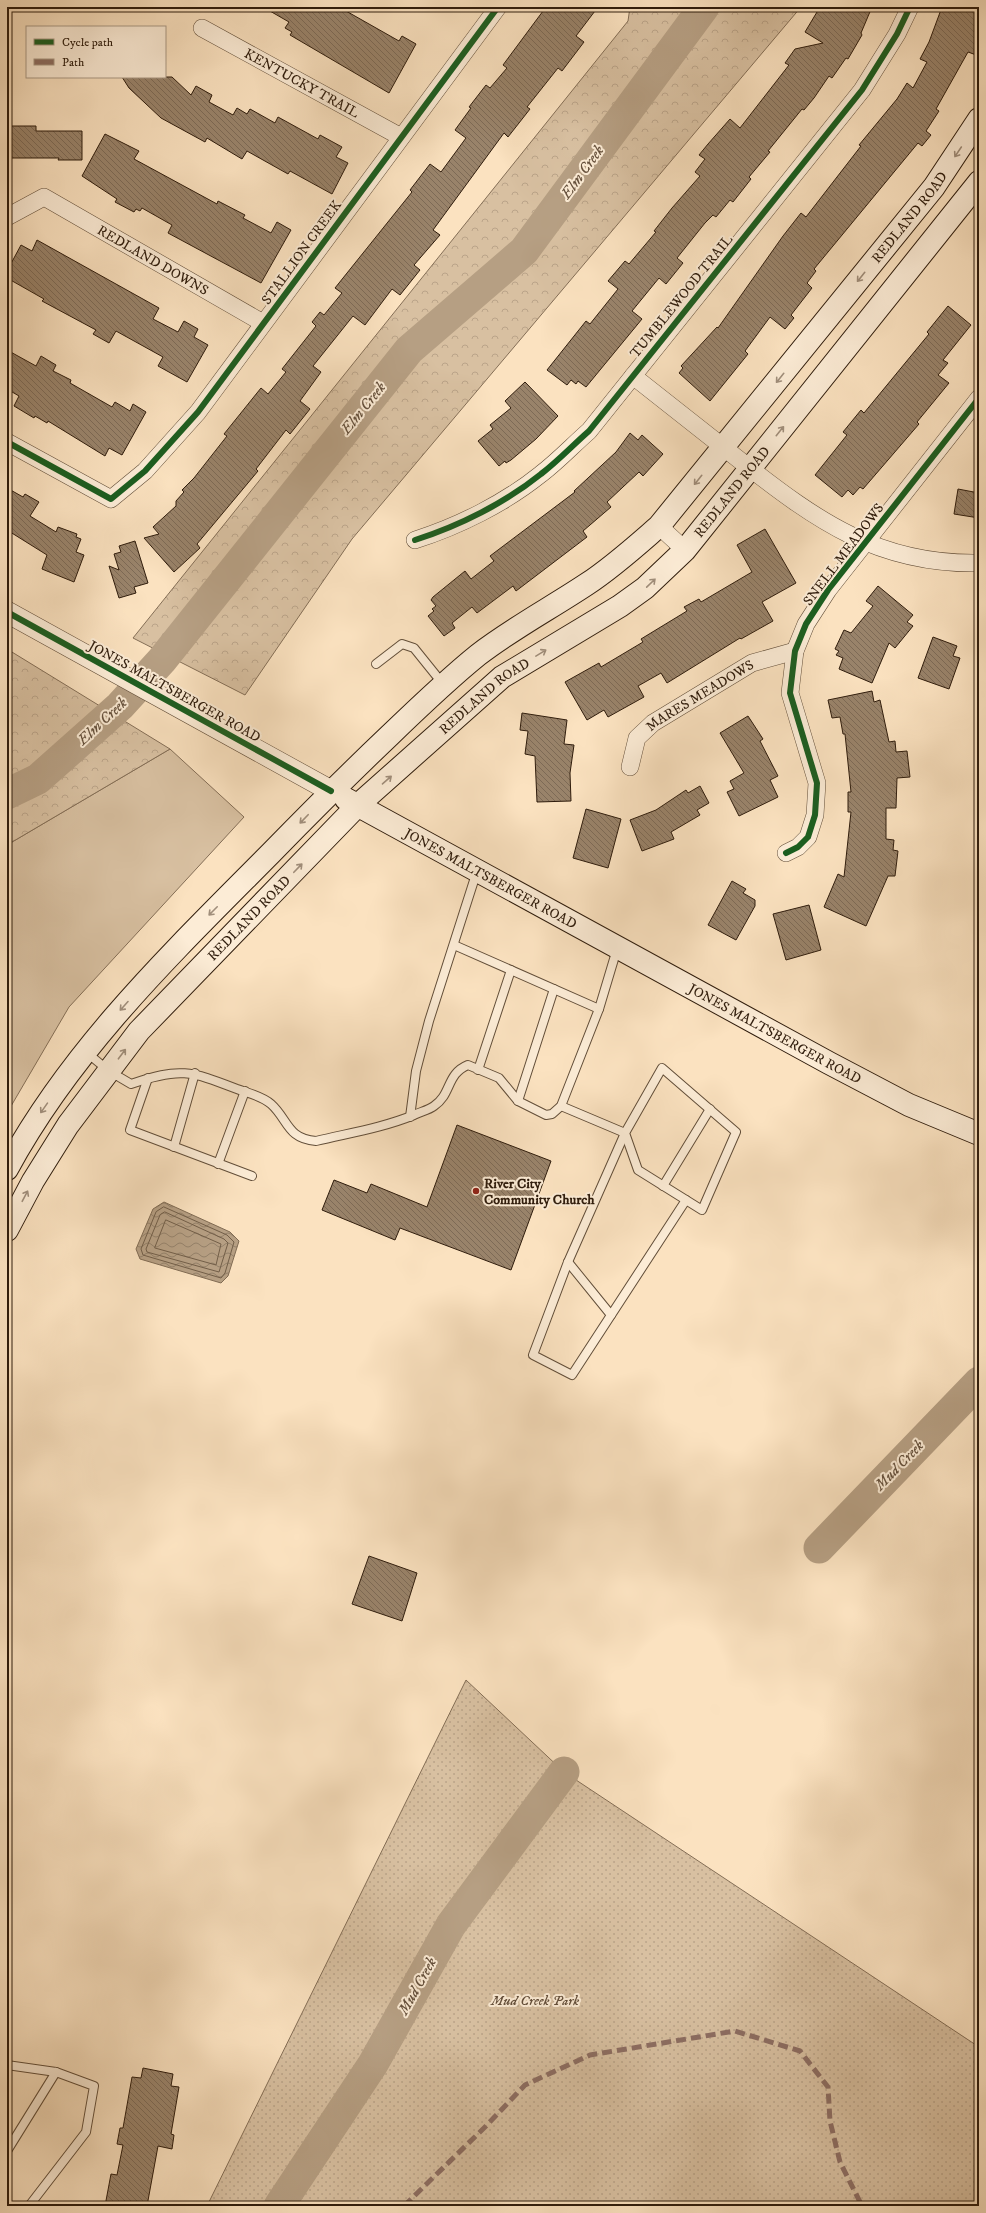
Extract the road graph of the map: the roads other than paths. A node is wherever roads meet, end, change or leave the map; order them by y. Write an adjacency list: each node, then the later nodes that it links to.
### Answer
1 (498, 7): 5 (street, STALLION CREEK)
2 (910, 7): 9 (street, TUMBLEWOOD TRAIL)
3 (202, 28): 5 (street, KENTUCKY TRAIL)
4 (979, 121): 12 (main road, REDLAND ROAD, one-way to 12)
5 (401, 137): 8 (street, STALLION CREEK)
6 (979, 182): 13 (main road, REDLAND ROAD, one-way to 6)
7 (7, 217): 8 (street, REDLAND DOWNS)
8 (263, 323): 11 (street, STALLION CREEK)
9 (633, 376): 12 (street); 15 (street, TUMBLEWOOD TRAIL)
10 (979, 398): 16 (street, SNELL MEADOWS)
11 (7, 442)
12 (724, 448): 13 (street); 14 (main road, REDLAND ROAD, one-way to 14)
13 (750, 469): 16 (street); 17 (main road, REDLAND ROAD)
14 (659, 526): 17 (street); 22 (main road, REDLAND ROAD)
15 (415, 540)
16 (865, 542): 18 (street); 20 (street, SNELL MEADOWS)
17 (685, 550): 25 (main road, REDLAND ROAD, one-way to 17)
18 (979, 563)
19 (7, 612): 24 (street, JONES MALTSBERGER ROAD)
20 (795, 650): 23 (street, MARES MEADOWS); 26 (street, SNELL MEADOWS)
21 (376, 664): 22 (lane)
22 (443, 684): 24 (main road, REDLAND ROAD)
23 (630, 767)
24 (331, 791): 25 (main road, JONES MALTSBERGER ROAD); 33 (main road, REDLAND ROAD, one-way to 33)
25 (358, 805): 27 (main road, JONES MALTSBERGER ROAD); 35 (main road, REDLAND ROAD, one-way to 25)
26 (786, 853)
27 (477, 871): 28 (lane); 29 (main road, JONES MALTSBERGER ROAD)
28 (454, 945): 30 (lane); 42 (lane)
29 (618, 948): 32 (lane); 44 (main road, JONES MALTSBERGER ROAD)
30 (511, 970): 31 (lane); 34 (lane)
31 (554, 989): 32 (lane); 39 (lane)
32 (599, 1009): 40 (lane)
33 (86, 1052): 35 (lane); 47 (main road, REDLAND ROAD, one-way to 47)
34 (478, 1070): 39 (lane); 42 (lane)
35 (109, 1071): 37 (lane); 51 (main road, REDLAND ROAD, one-way to 35)
36 (195, 1073): 37 (lane); 38 (lane); 45 (lane)
37 (148, 1078): 45 (lane)
38 (244, 1091): 42 (lane); 46 (lane)
39 (518, 1101): 40 (lane)
40 (561, 1106): 43 (lane)
41 (710, 1109): 43 (lane); 49 (lane); 50 (lane)
42 (410, 1117)
43 (625, 1133): 49 (lane); 52 (lane)
44 (979, 1134)
45 (174, 1147): 46 (lane)
46 (218, 1164): 48 (lane)
47 (7, 1169)
48 (252, 1176)
49 (664, 1186): 50 (lane)
50 (686, 1200): 53 (lane)
51 (7, 1230)
52 (568, 1262): 53 (lane); 53 (lane)
53 (611, 1315)
54 (7, 2065): 55 (lane)
55 (56, 2072): 56 (lane); 57 (lane)
56 (7, 2152)
57 (29, 2206)

